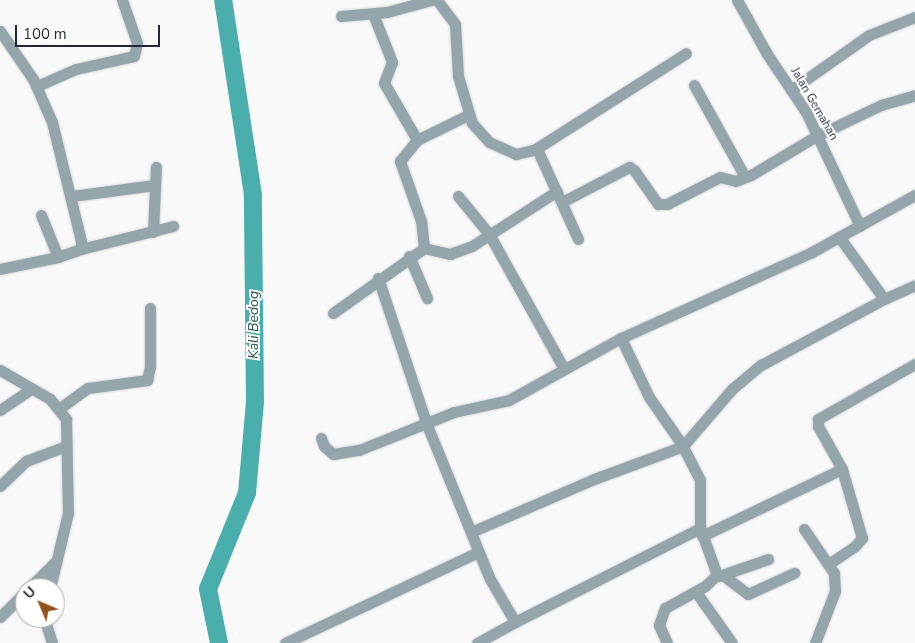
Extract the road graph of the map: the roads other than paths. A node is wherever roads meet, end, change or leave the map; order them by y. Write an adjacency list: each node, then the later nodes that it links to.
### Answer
1 (122, 0): 10 (street)
2 (430, 0): 4 (street); 13 (street)
3 (737, 0): 11 (street, Jalan Gemahan)
4 (373, 14): 5 (street); 15 (street)
5 (341, 16)
6 (915, 17): 11 (street)
7 (0, 31): 10 (street)
8 (686, 53): 16 (street)
9 (694, 85): 18 (street)
10 (37, 86): 22 (street)
11 (791, 90): 14 (street, Jalan Gemahan)
12 (915, 95): 14 (street)
13 (468, 115): 15 (street); 16 (street)
14 (818, 136): 18 (street); 27 (street, Jalan Gemahan)
15 (417, 140): 32 (street)
16 (536, 149): 20 (street)
17 (156, 167): 19 (street)
18 (745, 177): 24 (street)
19 (154, 185): 22 (street); 28 (street)
20 (557, 191): 24 (street); 29 (street)
21 (915, 195): 27 (street)
22 (72, 196): 33 (street)
23 (458, 196): 29 (street)
24 (562, 202): 31 (street)
25 (41, 215): 35 (street)
26 (172, 226): 28 (street)
27 (860, 226): 30 (street)
28 (153, 232): 33 (street)
29 (489, 234): 32 (street); 45 (street)
30 (840, 238): 40 (street); 43 (street)
31 (578, 239)
32 (424, 248): 34 (street)
33 (81, 249): 35 (street)
34 (409, 256): 37 (street); 39 (street)
35 (58, 257): 36 (street)
36 (0, 269)
37 (378, 278): 42 (street); 50 (street)
38 (915, 285): 40 (street)
39 (427, 298)
40 (884, 299): 53 (street)
41 (150, 308): 48 (street)
42 (333, 313)
43 (621, 338): 45 (street); 53 (street)
44 (915, 364): 54 (street)
45 (564, 369): 50 (street)
46 (0, 370): 47 (street)
47 (31, 389): 48 (street); 49 (street)
48 (60, 408): 52 (street)
49 (0, 410)
50 (427, 425): 51 (street); 57 (street)
51 (321, 438)
52 (66, 446): 55 (street); 61 (street)
53 (683, 446): 57 (street); 58 (street)
54 (842, 469): 58 (street); 62 (street)
55 (0, 486)
56 (804, 529): 62 (street)
57 (471, 532): 59 (street)
58 (701, 532): 64 (street); 70 (street)
59 (478, 552): 70 (street); 73 (street)
60 (768, 559): 64 (street)
61 (55, 562): 65 (street); 66 (street)
62 (830, 563): 77 (street)
63 (794, 573): 64 (street)
64 (721, 576): 67 (street)
65 (39, 578)
66 (52, 578)
67 (696, 592): 75 (street); 76 (street)
68 (15, 602): 69 (street)
69 (0, 617)
70 (515, 622): 74 (street)
71 (47, 628): 72 (street)
72 (52, 643)
73 (285, 643)
74 (476, 643)
75 (668, 643)
76 (732, 643)
77 (815, 643)

